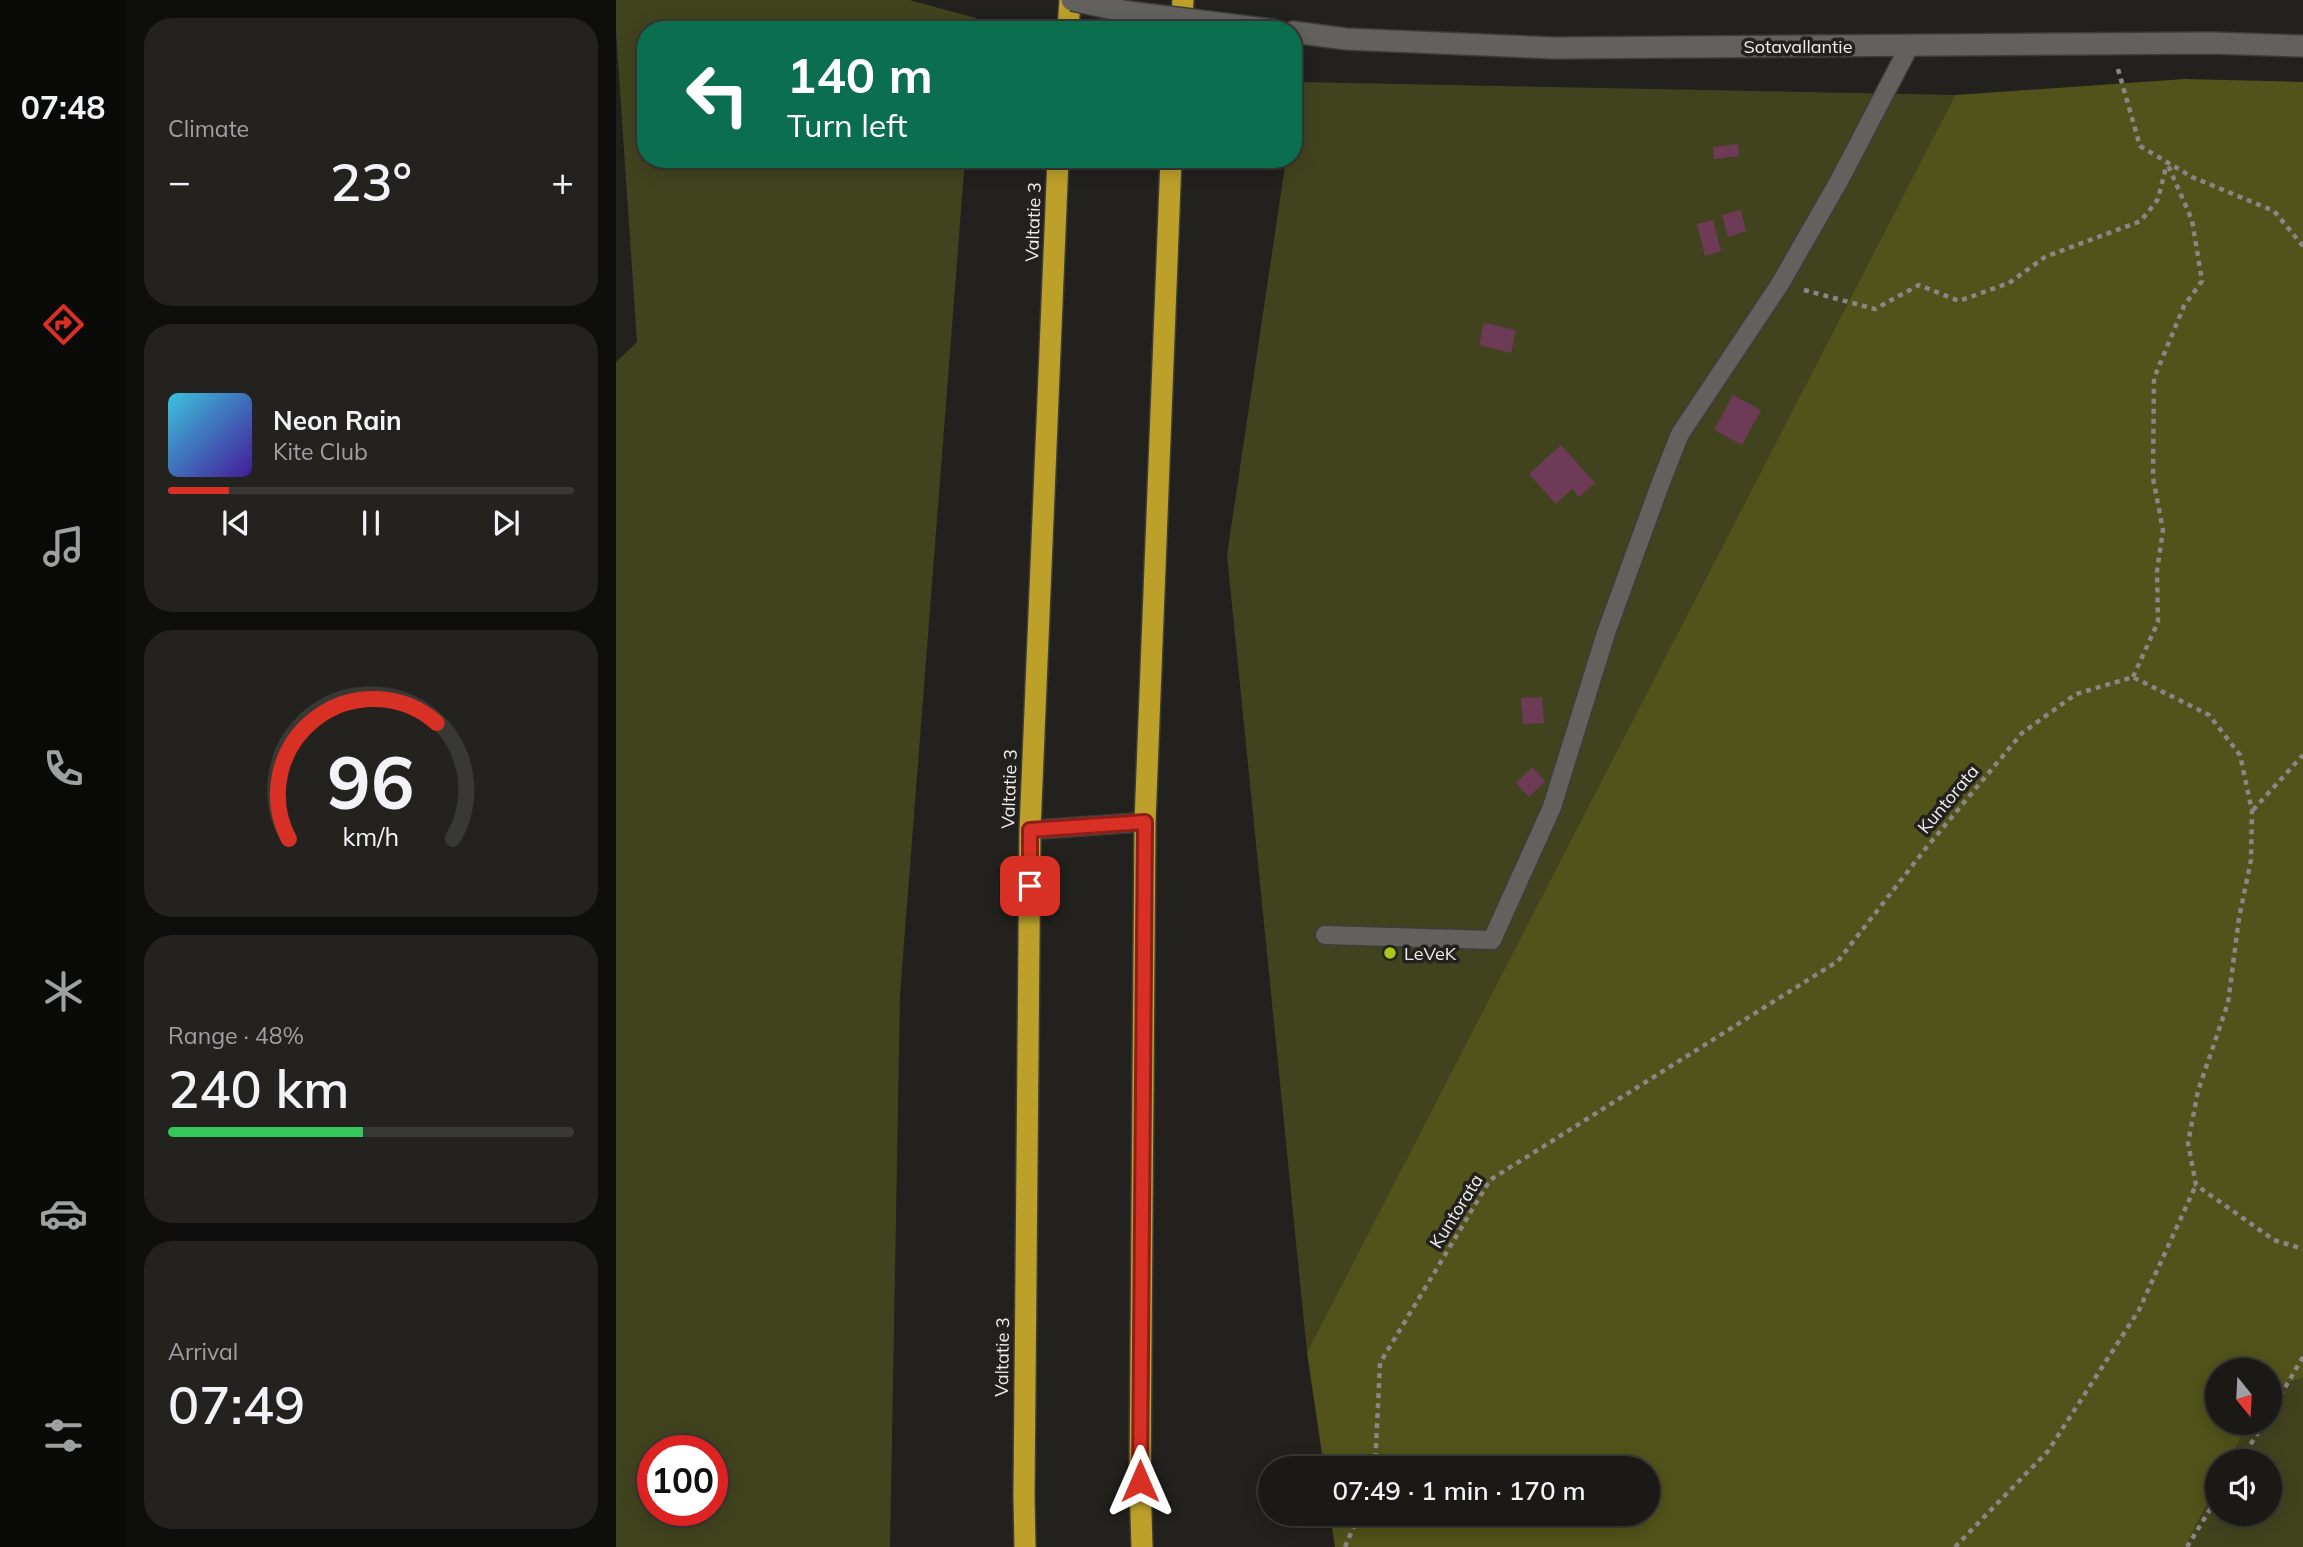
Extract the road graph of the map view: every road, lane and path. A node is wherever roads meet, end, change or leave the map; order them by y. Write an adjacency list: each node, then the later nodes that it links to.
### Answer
1 (1071, 0): 3 (highway); 5 (street, bridge)
2 (1183, 0): 4 (highway)
3 (1069, 21)
4 (1182, 21)
5 (1200, 21)
6 (1302, 33): 8 (street, Sotavallantie)
7 (2111, 43): 8 (street, Sotavallantie); 9 (street, Sotavallantie); 10 (path)
8 (1910, 45): 14 (lane)
9 (2303, 46)
10 (2167, 163): 13 (path); 14 (path); 15 (path)
11 (1058, 168): 19 (highway, Valtatie 3)
12 (1171, 168): 18 (highway)
13 (2303, 246)
14 (1780, 284): 20 (lane)
15 (2133, 677): 17 (path); 25 (path, Kuntorata)
16 (2303, 755): 17 (path)
17 (2252, 811): 21 (path)
18 (1145, 822): 19 (lane); 29 (highway)
19 (1030, 830): 28 (highway, Valtatie 3)
20 (1325, 935)
21 (2196, 1185): 22 (path); 31 (path)
22 (2303, 1250)
23 (2303, 1357): 24 (path)
24 (2282, 1393)
25 (1376, 1456)
26 (2205, 1518): 32 (path)
27 (1354, 1526): 30 (path)
28 (1025, 1547)
29 (1142, 1547)
30 (1345, 1547)
31 (1955, 1547)
32 (2187, 1547)

